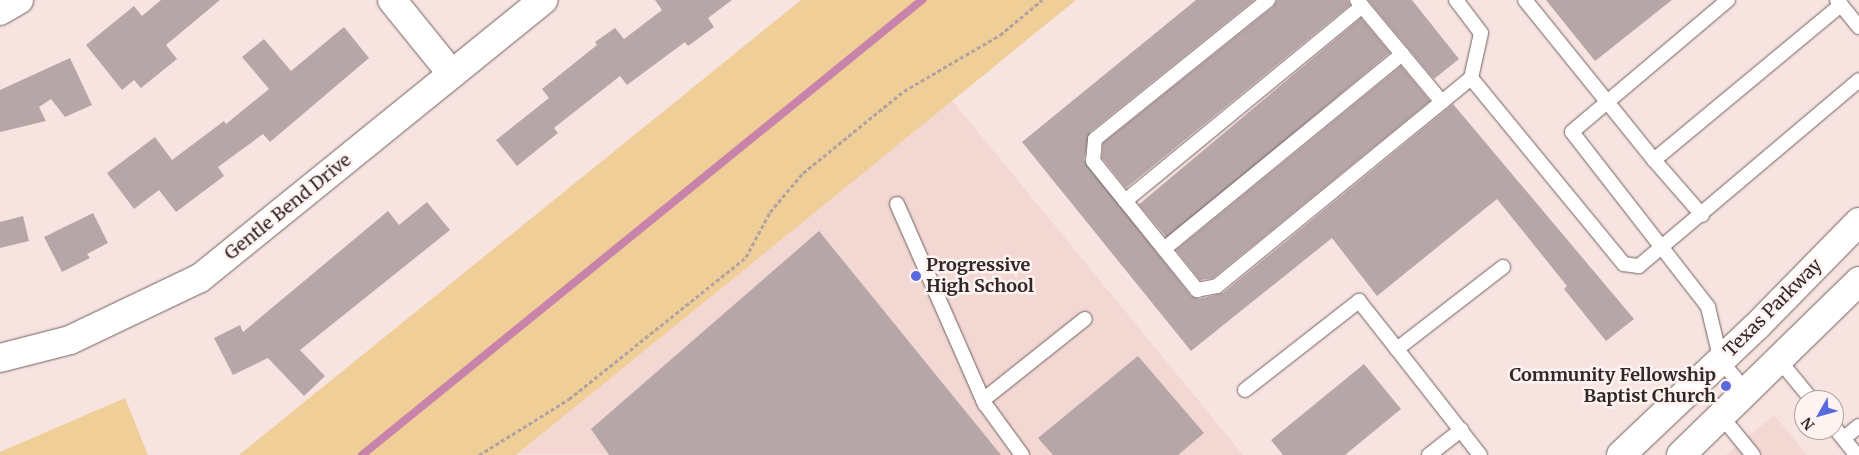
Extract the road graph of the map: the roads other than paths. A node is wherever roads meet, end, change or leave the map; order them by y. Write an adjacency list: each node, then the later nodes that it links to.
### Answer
1 (19, 0): 10 (street)
2 (392, 0): 13 (street)
3 (543, 0): 13 (street, Gentle Bend Drive)
4 (1268, 0): 19 (lane)
5 (1456, 0): 14 (lane)
6 (1525, 0): 17 (lane)
7 (1728, 0): 17 (lane)
8 (1839, 2): 11 (lane); 18 (lane)
9 (1359, 3): 12 (lane); 19 (lane)
10 (0, 11)
11 (1859, 27)
12 (1402, 54): 16 (lane); 24 (lane)
13 (452, 74): 29 (street, Gentle Bend Drive)
14 (1471, 78): 16 (lane); 23 (lane)
15 (1858, 82): 21 (lane)
16 (1442, 102): 24 (lane)
17 (1607, 104): 18 (lane); 23 (lane)
18 (1654, 160): 21 (lane)
19 (1125, 201): 24 (lane)
20 (897, 204): 35 (lane)
21 (1702, 216): 23 (lane)
22 (1859, 222): 31 (street, Texas Parkway)
23 (1663, 247): 31 (lane)
24 (1164, 249)
25 (1503, 267): 28 (lane)
26 (1859, 281): 30 (street)
27 (1085, 319): 35 (lane)
28 (1397, 349): 32 (lane); 38 (lane)
29 (0, 358)
30 (1779, 360): 33 (lane); 34 (street)
31 (1721, 361): 34 (lane); 43 (street, Texas Parkway)
32 (1245, 390)
33 (1804, 390)
34 (1747, 392): 36 (street)
35 (983, 400): 40 (lane)
36 (1722, 417): 44 (street); 45 (lane)
37 (1859, 426): 39 (lane)
38 (1461, 430): 41 (lane); 42 (lane)
39 (1844, 438): 46 (lane)
40 (1022, 455)
41 (1429, 455)
42 (1480, 455)
43 (1621, 455)
44 (1681, 455)
45 (1753, 455)
46 (1857, 455)

